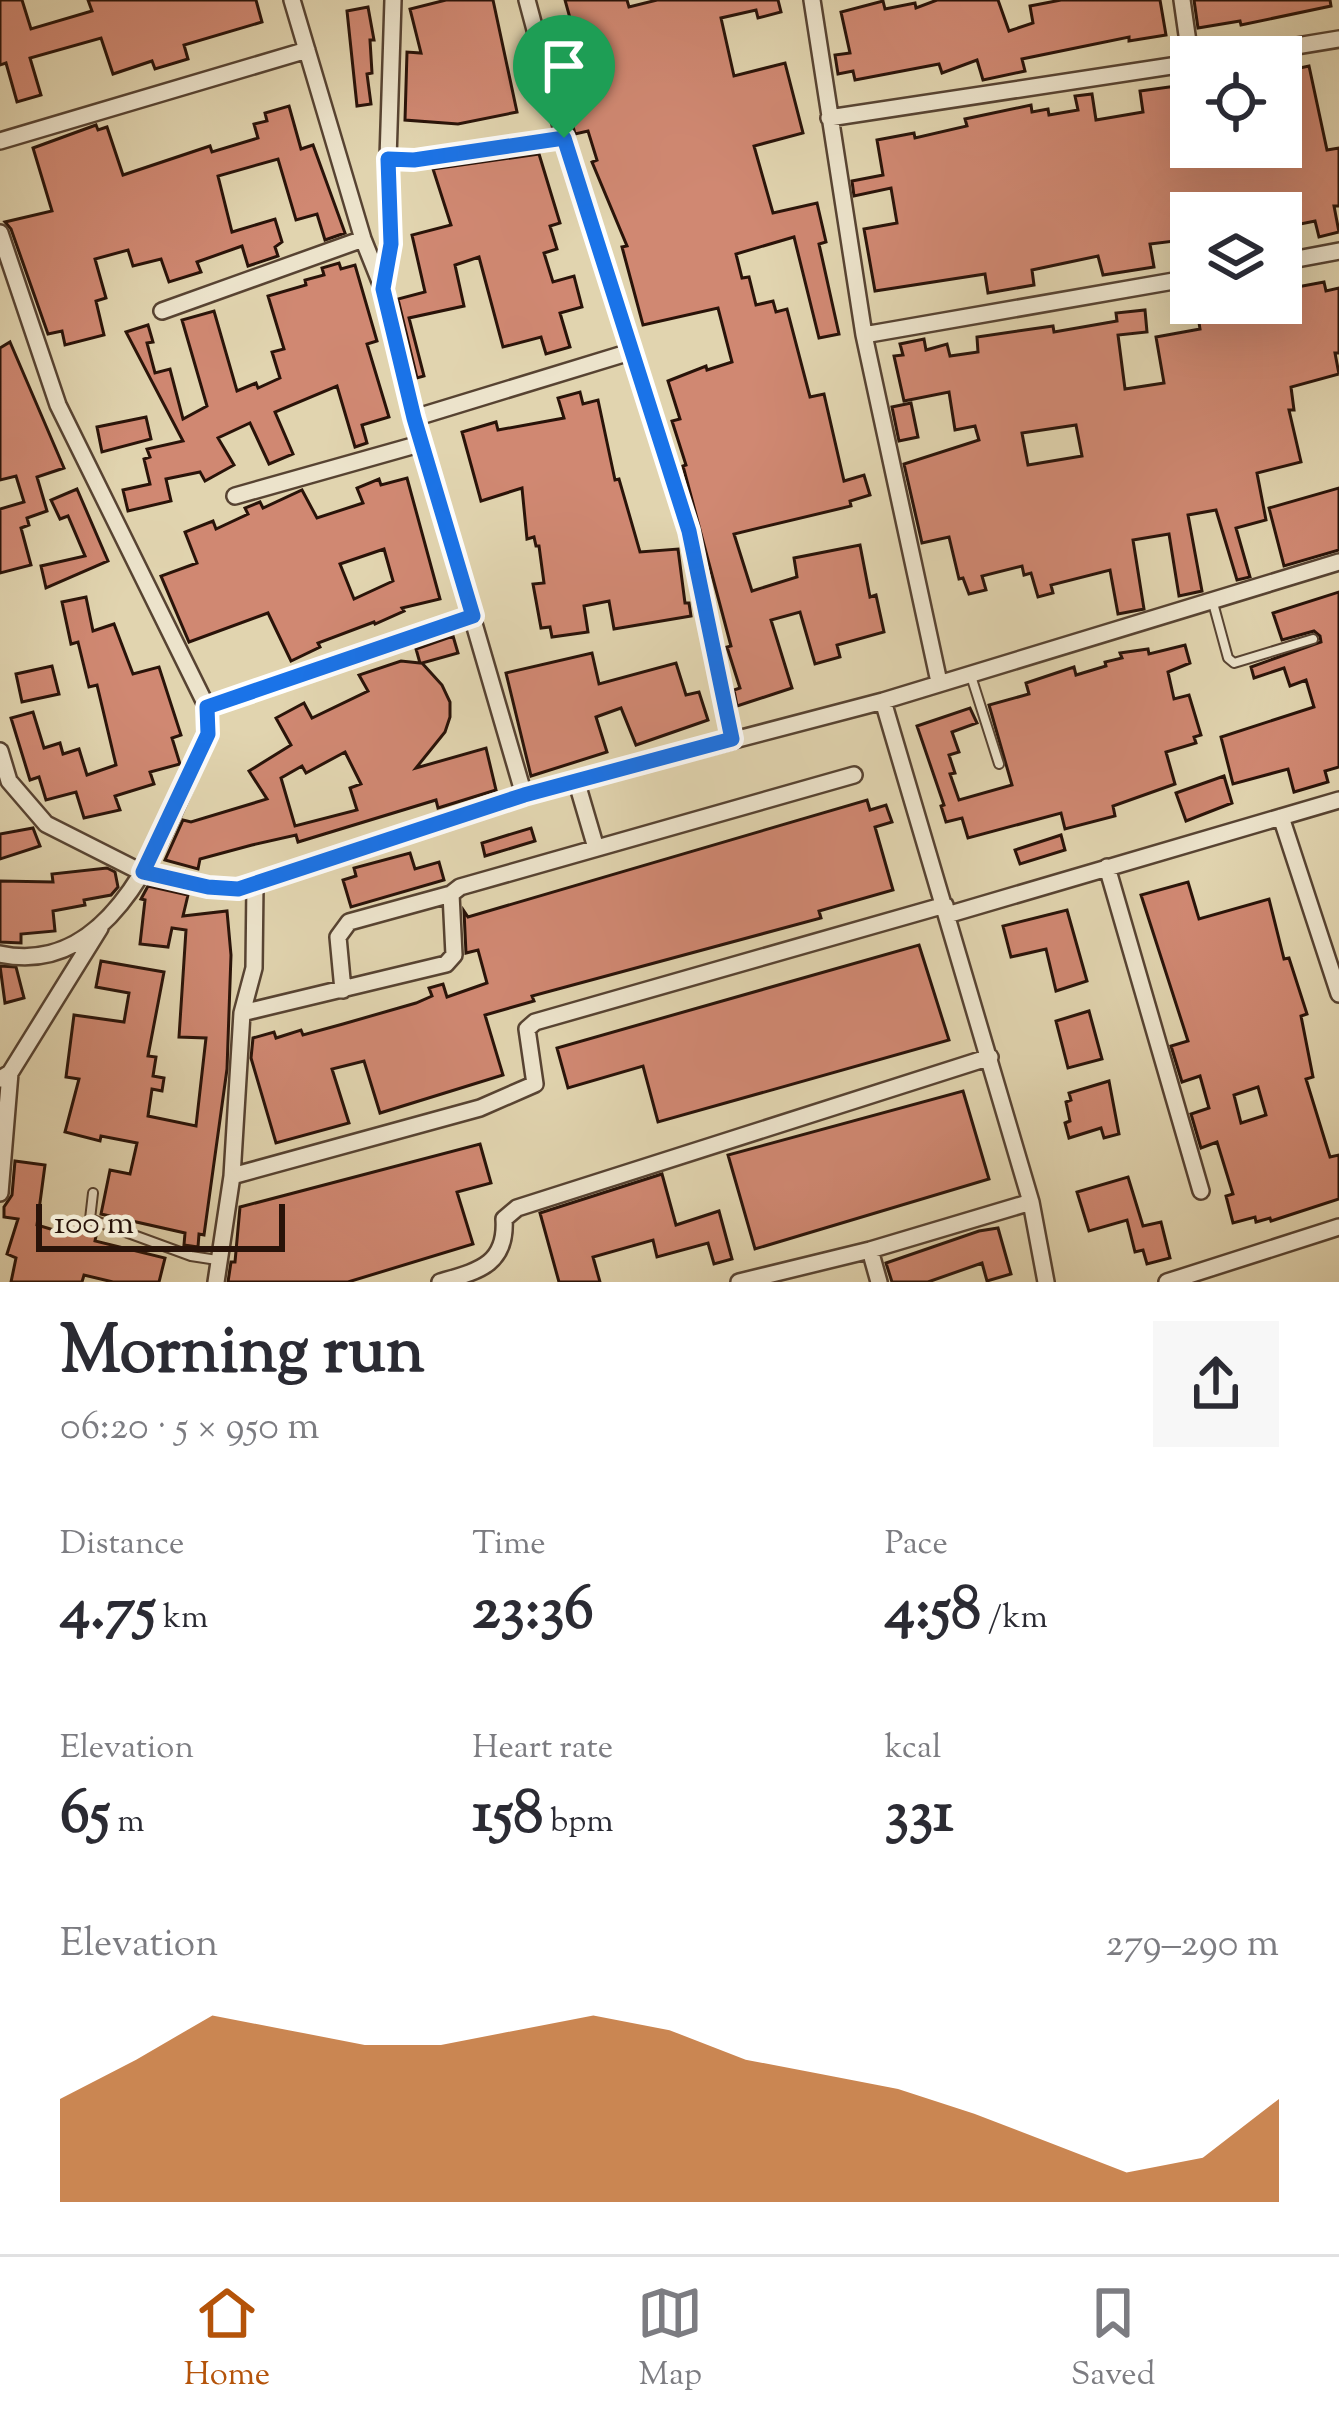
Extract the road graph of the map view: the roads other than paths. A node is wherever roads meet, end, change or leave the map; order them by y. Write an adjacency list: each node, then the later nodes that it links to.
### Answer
1 (292, 0): 9 (street)
2 (393, 0): 14 (street)
3 (527, 0): 12 (street)
4 (812, 0): 11 (street)
5 (1182, 0): 6 (street)
6 (1187, 36)
7 (1339, 39): 8 (street)
8 (1302, 45)
9 (308, 50): 13 (street); 16 (street)
10 (1170, 66): 11 (street)
11 (829, 118): 22 (street)
12 (564, 138): 14 (street); 23 (street)
13 (0, 141)
14 (388, 159): 20 (street)
15 (0, 233): 34 (street)
16 (363, 239): 20 (street); 21 (street)
17 (1339, 251): 18 (street)
18 (1302, 258)
19 (1170, 282): 22 (street)
20 (383, 289): 24 (street)
21 (162, 311)
22 (864, 335): 32 (street)
23 (630, 352): 24 (street); 35 (street)
24 (414, 418): 25 (street)
25 (424, 443): 26 (street); 29 (street)
26 (235, 496)
27 (1339, 562): 28 (street)
28 (1212, 600): 30 (lane); 31 (street)
29 (473, 616): 34 (street); 40 (street)
30 (1313, 639)
31 (970, 675): 32 (street); 37 (lane)
32 (939, 682): 33 (street)
33 (883, 700): 35 (street); 48 (street)
34 (207, 707): 45 (street)
35 (732, 739): 39 (street)
36 (0, 751): 45 (street)
37 (999, 764)
38 (854, 775): 43 (street)
39 (577, 780): 40 (street); 43 (street)
40 (524, 795): 46 (street)
41 (1339, 800): 42 (street)
42 (1281, 817): 44 (street); 52 (street)
43 (596, 848): 47 (street)
44 (1107, 867): 48 (street); 57 (street)
45 (143, 872): 46 (street); 49 (street)
46 (255, 884): 53 (street)
47 (452, 894): 51 (street); 51 (street)
48 (946, 910): 54 (street); 56 (street)
49 (102, 925): 50 (street); 55 (street)
50 (0, 953)
51 (343, 990): 53 (street)
52 (1339, 994)
53 (242, 1013): 56 (street)
54 (990, 1057): 60 (street); 65 (street)
55 (5, 1076): 58 (street)
56 (232, 1176): 63 (street)
57 (1202, 1191)
58 (0, 1193)
59 (93, 1193): 63 (lane)
60 (1031, 1202): 62 (street); 68 (street)
61 (1339, 1227): 69 (street)
62 (870, 1250): 66 (street); 67 (street)
63 (218, 1260): 64 (street)
64 (216, 1282)
65 (440, 1282)
66 (739, 1282)
67 (879, 1282)
68 (1046, 1282)
69 (1167, 1282)

